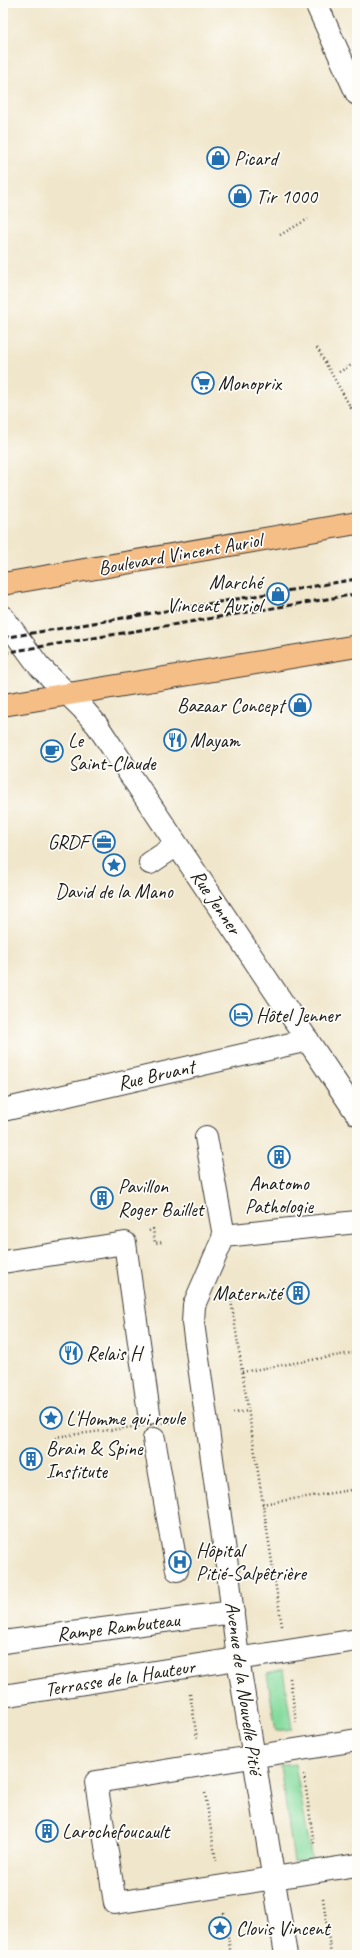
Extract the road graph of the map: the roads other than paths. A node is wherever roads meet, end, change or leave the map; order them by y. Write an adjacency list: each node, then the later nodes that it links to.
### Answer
1 (316, 3): 2 (street)
2 (357, 94)
3 (357, 522): 4 (main road, Boulevard Vincent Auriol)
4 (3, 584)
5 (3, 617): 7 (street, Rue Jenner)
6 (357, 646): 7 (main road)
7 (68, 696): 8 (main road); 9 (street, Rue Jenner)
8 (3, 705)
9 (177, 845): 10 (street); 11 (street, Rue Jenner)
10 (150, 863)
11 (308, 1040): 12 (street, Rue Bruant); 13 (street, Rue Jenner)
12 (3, 1110)
13 (357, 1114)
14 (206, 1136): 16 (street)
15 (357, 1222): 16 (street)
16 (224, 1236): 21 (street, Avenue de la Nouvelle Pitié)
17 (3, 1262): 18 (street)
18 (149, 1413)
19 (154, 1439): 20 (street)
20 (177, 1570)
21 (233, 1612): 23 (street, Rampe Rambuteau); 24 (street, Avenue de la Nouvelle Pitié)
22 (357, 1640): 24 (street, Terrasse de la Hauteur)
23 (3, 1642)
24 (238, 1659): 25 (street, Terrasse de la Hauteur); 27 (street, Avenue de la Nouvelle Pitié)
25 (3, 1696)
26 (357, 1740): 27 (street)
27 (253, 1756): 29 (street, Avenue de la Nouvelle Pitié); 29 (street)
28 (357, 1865): 29 (street)
29 (273, 1878): 30 (street, Avenue de la Nouvelle Pitié)
30 (286, 1955)

